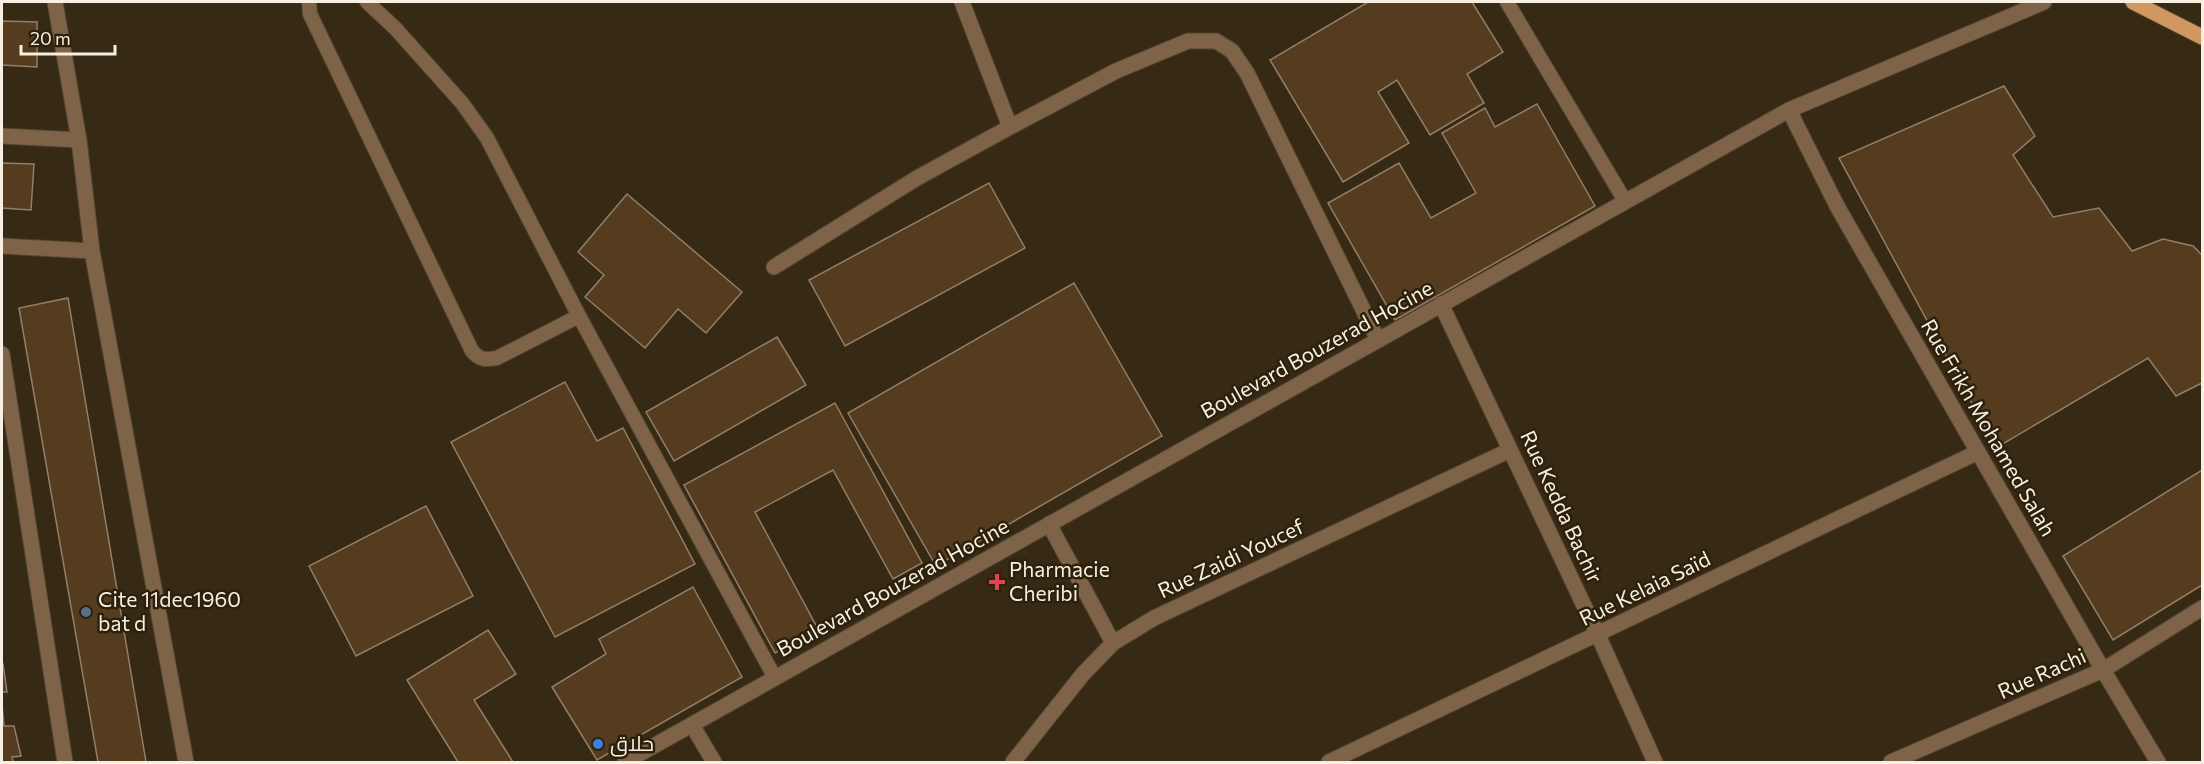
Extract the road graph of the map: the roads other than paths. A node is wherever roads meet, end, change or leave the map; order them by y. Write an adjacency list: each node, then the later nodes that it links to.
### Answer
1 (55, 2): 12 (street)
2 (309, 2): 18 (lane)
3 (367, 2): 18 (lane)
4 (962, 2): 10 (street)
5 (1507, 2): 13 (lane)
6 (2044, 2): 9 (street, Boulevard Bouzerad Hocine)
7 (2133, 2): 8 (main road)
8 (2202, 37)
9 (1789, 110): 13 (street, Boulevard Bouzerad Hocine); 22 (street, Rue Frikh Mohamed Salah)
10 (1010, 127): 16 (street); 19 (street)
11 (2, 136): 12 (street)
12 (79, 140): 15 (street)
13 (1625, 201): 17 (street, Boulevard Bouzerad Hocine)
14 (2, 246): 15 (street)
15 (92, 251): 31 (street)
16 (774, 267)
17 (1441, 304): 19 (street, Boulevard Bouzerad Hocine); 21 (street, Rue Kedda Bachir)
18 (579, 316): 28 (lane)
19 (1378, 340): 23 (street, Boulevard Bouzerad Hocine)
20 (2, 354): 30 (street)
21 (1510, 450): 25 (street, Rue Kedda Bachir); 26 (street, Rue Zaidi Youcef)
22 (1978, 452): 25 (street, Rue Kelaia Saïd); 27 (street, Rue Frikh Mohamed Salah)
23 (1050, 524): 26 (street); 28 (street, Boulevard Bouzerad Hocine)
24 (2202, 608): 27 (street, Rue Rachi)
25 (1598, 635): 35 (street, Rue Kelaia Saïd); 36 (street, Rue Kedda Bachir)
26 (1113, 643): 34 (street, Rue Zaidi Youcef)
27 (2103, 670): 37 (street, Rue Rachi); 38 (street, Rue Frikh Mohamed Salah)
28 (775, 678): 29 (street, Boulevard Bouzerad Hocine)
29 (692, 725): 32 (street, Boulevard Bouzerad Hocine); 33 (street)
30 (65, 762)
31 (186, 762)
32 (625, 762)
33 (714, 762)
34 (1013, 762)
35 (1329, 762)
36 (1655, 762)
37 (1891, 762)
38 (2158, 762)

